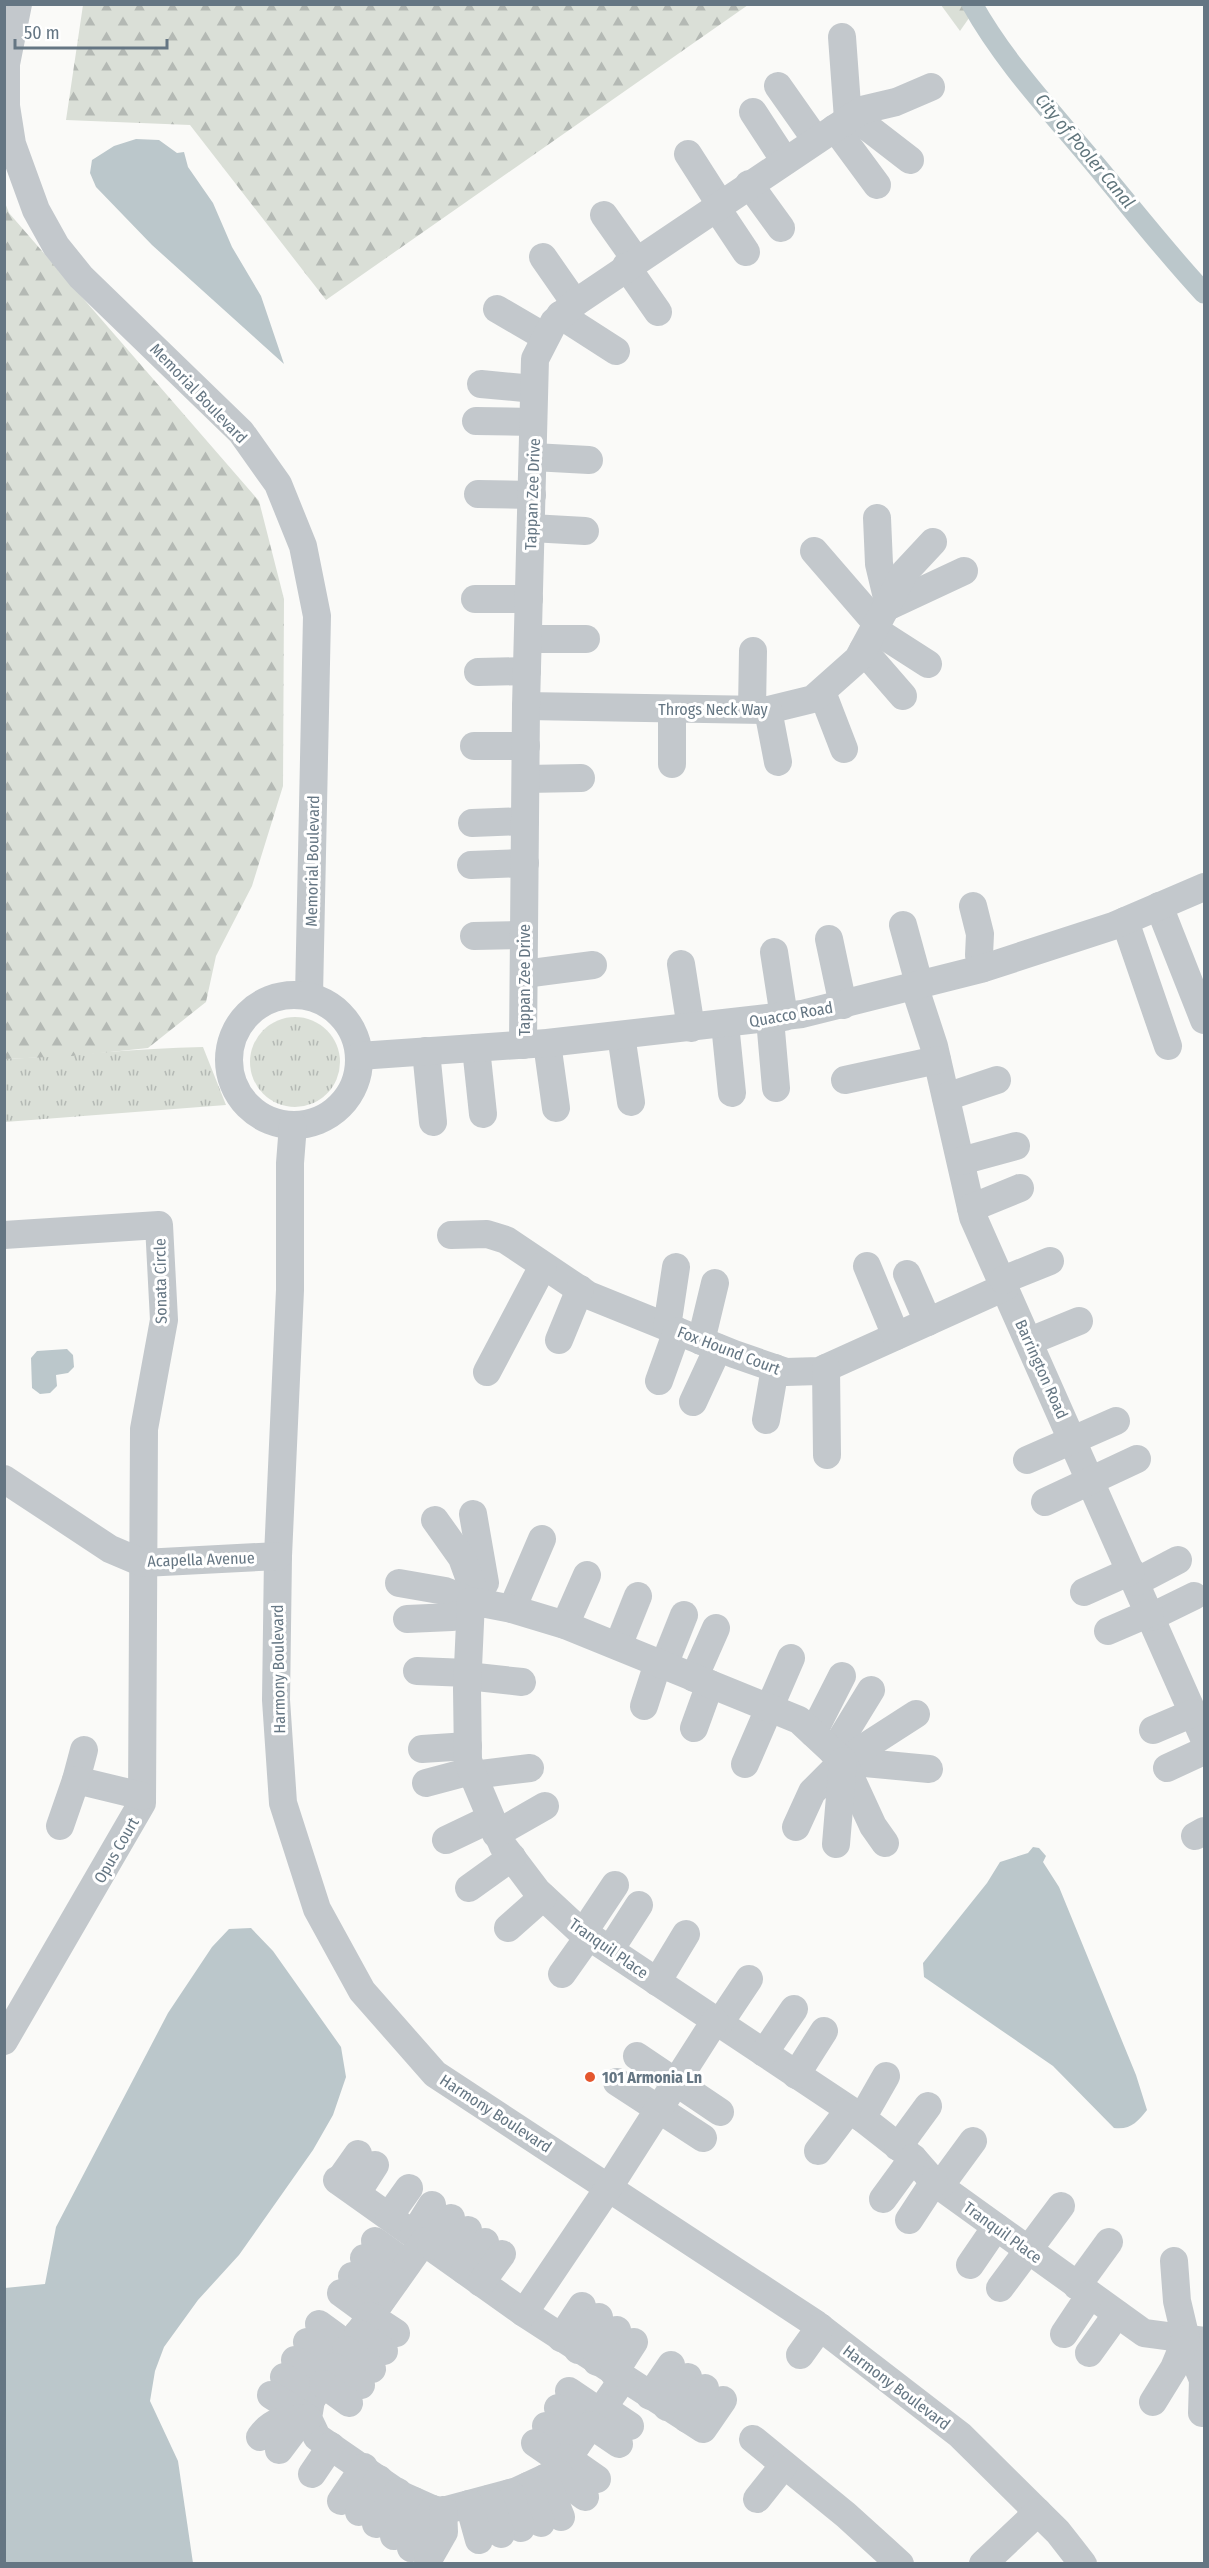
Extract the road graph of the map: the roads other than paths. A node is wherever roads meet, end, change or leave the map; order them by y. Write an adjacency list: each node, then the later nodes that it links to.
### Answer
1 (18, 4): 75 (street, Memorial Boulevard)
2 (842, 37): 6 (street)
3 (778, 86): 6 (street)
4 (931, 87): 6 (street)
5 (753, 112): 9 (street)
6 (843, 123): 8 (street); 9 (street); 11 (street)
7 (687, 154): 12 (street)
8 (910, 160)
9 (785, 161): 10 (street)
10 (749, 184): 12 (street); 14 (street)
11 (877, 185)
12 (718, 205): 15 (street); 17 (street)
13 (604, 214): 17 (street)
14 (781, 228)
15 (746, 252)
16 (543, 257): 20 (street)
17 (631, 263): 19 (street); 20 (street)
18 (497, 309): 20 (street)
19 (658, 312)
20 (560, 318): 21 (street); 23 (street, Tappan Zee Drive)
21 (616, 351)
22 (481, 384): 23 (street)
23 (534, 389): 25 (street, Tappan Zee Drive)
24 (476, 421): 25 (street)
25 (533, 422): 26 (street, Tappan Zee Drive)
26 (532, 457): 27 (street); 29 (street, Tappan Zee Drive)
27 (589, 460)
28 (478, 494): 29 (street)
29 (532, 495): 31 (street, Tappan Zee Drive)
30 (877, 518): 38 (street)
31 (531, 528): 32 (street); 37 (street, Tappan Zee Drive)
32 (585, 531)
33 (933, 542): 38 (street)
34 (814, 551): 38 (street)
35 (964, 571): 38 (street)
36 (476, 599): 37 (street)
37 (529, 600): 39 (street, Tappan Zee Drive)
38 (876, 628): 42 (street); 45 (street, Throgs Neck Way); 46 (street)
39 (528, 639): 40 (street); 43 (street, Tappan Zee Drive)
40 (586, 639)
41 (753, 651): 49 (street)
42 (928, 664)
43 (527, 671): 44 (street); 47 (street, Tappan Zee Drive)
44 (478, 672)
45 (822, 692): 49 (street, Throgs Neck Way); 52 (street)
46 (903, 696)
47 (526, 706): 48 (street, Throgs Neck Way); 51 (street, Tappan Zee Drive)
48 (672, 710): 49 (street, Throgs Neck Way); 54 (street)
49 (760, 710): 53 (street)
50 (474, 746): 51 (street)
51 (526, 746): 56 (street, Tappan Zee Drive)
52 (844, 748)
53 (778, 762)
54 (672, 764)
55 (580, 778): 56 (street)
56 (526, 779): 57 (street, Tappan Zee Drive)
57 (525, 821): 58 (street); 59 (street, Tappan Zee Drive)
58 (472, 823)
59 (525, 863): 60 (street); 66 (street, Tappan Zee Drive)
60 (471, 865)
61 (1204, 887): 63 (street, Quacco Road)
62 (973, 906): 72 (street)
63 (1159, 906): 64 (street, Quacco Road); 78 (street)
64 (1125, 921): 72 (street, Quacco Road); 83 (street)
65 (903, 925): 74 (street, Barrington Road)
66 (524, 935): 67 (street); 73 (street, Tappan Zee Drive)
67 (474, 936)
68 (829, 939): 76 (street)
69 (774, 952): 77 (street)
70 (681, 964): 80 (street)
71 (593, 965): 73 (street)
72 (983, 969): 74 (street, Quacco Road)
73 (524, 974): 82 (street, Tappan Zee Drive)
74 (917, 988): 76 (street, Quacco Road); 87 (street, Barrington Road)
75 (309, 996): 86 (street); 97 (street)
76 (843, 1005): 77 (street, Quacco Road)
77 (777, 1018): 79 (street, Quacco Road); 90 (street)
78 (1204, 1020)
79 (725, 1024): 80 (street, Quacco Road); 91 (street)
80 (691, 1028): 81 (street, Quacco Road)
81 (621, 1035): 82 (street, Quacco Road); 93 (street)
82 (535, 1044): 84 (street, Quacco Road); 94 (street, Tappan Zee Drive)
83 (1168, 1046)
84 (476, 1048): 85 (street, Quacco Road); 95 (street)
85 (426, 1052): 86 (street, Quacco Road); 96 (street)
86 (359, 1056): 97 (street)
87 (937, 1060): 88 (street); 92 (street, Barrington Road)
88 (845, 1080)
89 (997, 1080): 92 (street)
90 (776, 1088)
91 (732, 1093)
92 (946, 1097): 99 (street, Barrington Road)
93 (630, 1102)
94 (556, 1108)
95 (483, 1114)
96 (433, 1122)
97 (293, 1125): 135 (street, Harmony Boulevard)
98 (1016, 1146): 99 (street)
99 (960, 1161): 101 (street, Barrington Road)
100 (1020, 1188): 101 (street)
101 (971, 1208): 110 (street, Barrington Road)
102 (4, 1235): 137 (street, Sonata Circle)
103 (451, 1235): 104 (street, Fox Hound Court)
104 (534, 1261): 111 (street, Fox Hound Court); 120 (street)
105 (1050, 1261): 110 (street, Fox Hound Court)
106 (867, 1266): 115 (street)
107 (676, 1267): 114 (street)
108 (907, 1274): 113 (street)
109 (715, 1283): 114 (street)
110 (1004, 1284): 113 (street, Fox Hound Court); 117 (street, Barrington Road)
111 (580, 1290): 114 (street, Fox Hound Court); 116 (street)
112 (1079, 1321): 117 (street)
113 (928, 1322): 115 (street, Fox Hound Court)
114 (690, 1336): 118 (street, Fox Hound Court); 121 (street); 122 (street)
115 (896, 1336): 119 (street, Fox Hound Court)
116 (559, 1340)
117 (1030, 1341): 125 (street, Barrington Road)
118 (775, 1368): 119 (street, Fox Hound Court); 123 (street)
119 (826, 1368): 126 (street)
120 (487, 1372)
121 (659, 1381)
122 (693, 1402)
123 (766, 1420)
124 (1116, 1421): 125 (street)
125 (1074, 1439): 128 (street); 130 (street, Barrington Road)
126 (827, 1455)
127 (1137, 1459): 130 (street)
128 (1027, 1460)
129 (4, 1479): 137 (street, Acapella Avenue)
130 (1091, 1480): 131 (street); 139 (street, Barrington Road)
131 (1045, 1502)
132 (472, 1514): 144 (street)
133 (435, 1520): 144 (street)
134 (542, 1539): 144 (street)
135 (278, 1556): 137 (street, Acapella Avenue); 214 (street, Harmony Boulevard)
136 (1178, 1560): 139 (street)
137 (143, 1563): 177 (street, Opus Court)
138 (587, 1575): 148 (street)
139 (1134, 1576): 141 (street); 146 (street, Barrington Road)
140 (399, 1583): 144 (street)
141 (1084, 1592)
142 (638, 1596): 151 (street)
143 (1194, 1596): 146 (street)
144 (484, 1605): 147 (street); 148 (street); 155 (street, Tranquil Place)
145 (684, 1615): 153 (street)
146 (1151, 1615): 150 (street); 163 (street, Barrington Road)
147 (407, 1619)
148 (565, 1624): 151 (street)
149 (716, 1628): 157 (street)
150 (1108, 1631)
151 (618, 1646): 153 (street)
152 (792, 1658): 161 (street)
153 (661, 1664): 157 (street); 160 (street)
154 (417, 1671): 155 (street)
155 (468, 1674): 158 (street); 170 (street, Tranquil Place)
156 (842, 1676): 167 (street)
157 (702, 1681): 161 (street); 164 (street)
158 (522, 1682)
159 (871, 1690): 167 (street)
160 (644, 1706)
161 (769, 1708): 167 (street); 171 (street)
162 (916, 1714): 167 (street)
163 (1198, 1716): 165 (street)
164 (694, 1728)
165 (1153, 1730)
166 (422, 1749): 170 (street)
167 (830, 1749): 174 (street); 180 (street); 183 (street); 184 (street)
168 (84, 1750): 175 (street)
169 (1204, 1751): 173 (street)
170 (470, 1764): 172 (street); 176 (street); 181 (street, Tranquil Place)
171 (745, 1764)
172 (530, 1768)
173 (1167, 1768)
174 (929, 1769)
175 (76, 1780): 177 (street); 179 (street)
176 (426, 1783)
177 (142, 1796): 198 (street, Opus Court)
178 (545, 1806): 181 (street)
179 (60, 1826)
180 (796, 1827)
181 (499, 1837): 182 (street); 186 (street); 187 (street, Tranquil Place)
182 (446, 1840)
183 (885, 1843)
184 (836, 1844)
185 (615, 1885): 191 (street)
186 (469, 1888)
187 (543, 1897): 189 (street); 191 (street, Tranquil Place)
188 (639, 1905): 191 (street)
189 (508, 1928)
190 (686, 1934): 194 (street)
191 (594, 1940): 192 (street); 194 (street, Tranquil Place)
192 (562, 1974)
193 (749, 1979): 196 (street)
194 (657, 1982): 196 (street, Tranquil Place)
195 (794, 2009): 199 (street)
196 (717, 2022): 199 (street, Tranquil Place); 203 (street)
197 (824, 2031): 201 (street)
198 (4, 2041)
199 (764, 2053): 201 (street, Tranquil Place)
200 (637, 2056): 203 (street)
201 (796, 2075): 208 (street, Tranquil Place)
202 (886, 2076): 208 (street)
203 (676, 2081): 206 (street); 207 (street)
204 (617, 2082): 206 (street)
205 (928, 2106): 212 (street)
206 (658, 2109): 209 (street); 214 (street)
207 (720, 2112)
208 (855, 2115): 211 (street); 212 (street, Tranquil Place)
209 (703, 2138)
210 (973, 2141): 213 (street)
211 (818, 2151)
212 (906, 2153): 213 (street, Tranquil Place); 216 (street)
213 (937, 2184): 218 (street); 219 (street, Tranquil Place)
214 (609, 2187): 228 (street); 230 (street, Harmony Boulevard)
215 (359, 2195): 215 (street); 223 (street)
216 (883, 2199)
217 (1061, 2206): 222 (street)
218 (909, 2220)
219 (996, 2227): 222 (street, Tranquil Place); 225 (street)
220 (468, 2230): 223 (street); 223 (street); 223 (street)
221 (1109, 2242): 227 (street)
222 (1028, 2250): 226 (street); 227 (street, Tranquil Place)
223 (444, 2255): 228 (street); 233 (street)
224 (1174, 2261): 232 (street)
225 (970, 2265)
226 (1000, 2288)
227 (1084, 2291): 229 (street, Tranquil Place); 231 (street)
228 (524, 2313): 238 (street)
229 (1117, 2314): 232 (street, Tranquil Place); 234 (street)
230 (820, 2328): 235 (street); 247 (street, Harmony Boulevard)
231 (1064, 2334)
232 (1196, 2340): 239 (street); 241 (street)
233 (350, 2352): 233 (street); 233 (street); 236 (street); 236 (street); 236 (street); 237 (street); 237 (street); 237 (street); 245 (street)
234 (1089, 2353)
235 (800, 2355)
236 (295, 2360)
237 (378, 2360)
238 (595, 2360): 238 (street); 240 (street); 245 (street)
239 (1153, 2402)
240 (677, 2413): 240 (street)
241 (1202, 2413)
242 (753, 2439): 244 (street)
243 (608, 2461): 245 (street); 245 (street); 245 (street)
244 (784, 2465): 246 (street); 250 (street)
245 (507, 2471): 245 (street); 248 (street); 248 (street); 248 (street); 249 (street); 249 (street); 249 (street)
246 (757, 2499)
247 (1038, 2512): 251 (street); 252 (street, Harmony Boulevard)
248 (385, 2530)
249 (510, 2531)
250 (900, 2564)
251 (983, 2564)
252 (1083, 2564)

